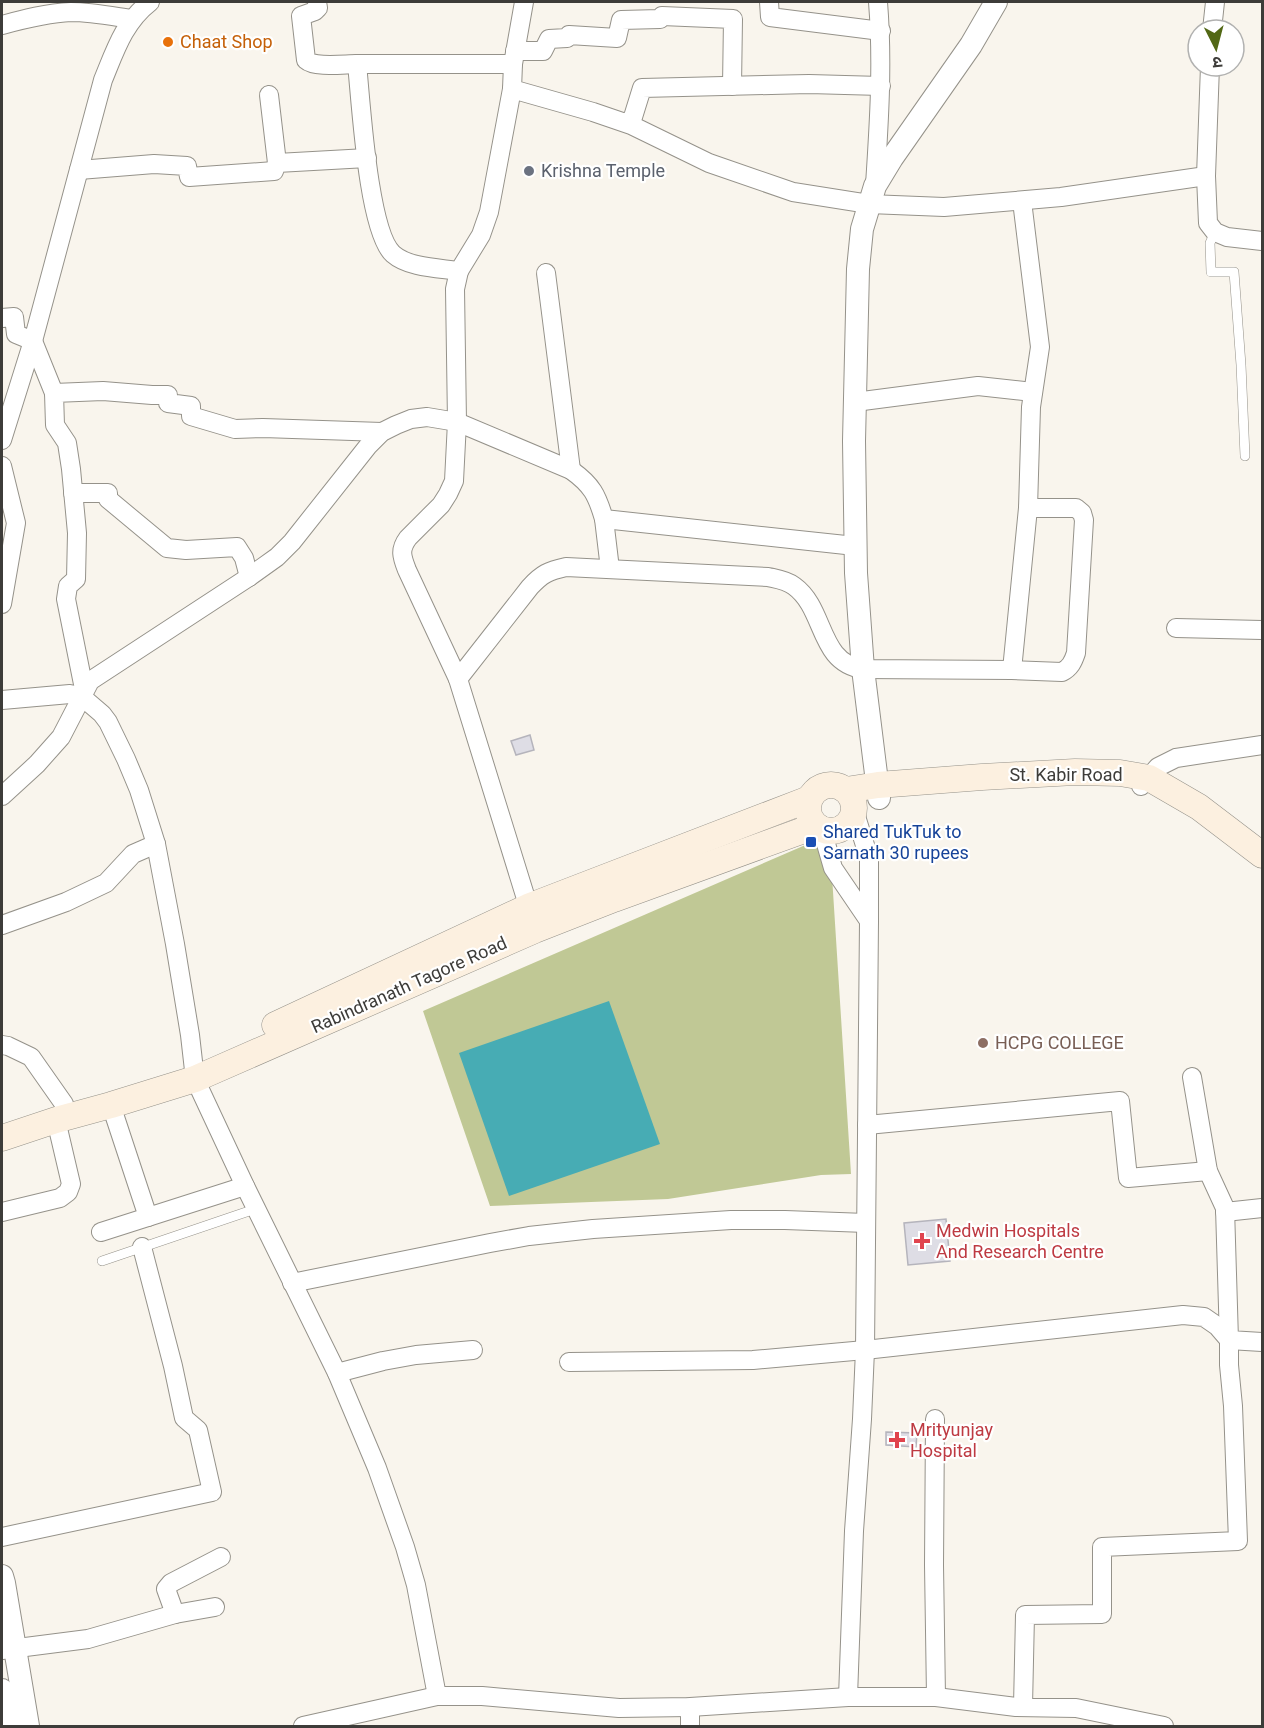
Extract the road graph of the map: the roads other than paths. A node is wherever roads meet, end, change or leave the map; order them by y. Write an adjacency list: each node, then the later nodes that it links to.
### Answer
1 (317, 2): 12 (street)
2 (524, 2): 11 (street)
3 (770, 2): 10 (street)
4 (878, 2): 10 (street)
5 (996, 2): 23 (street)
6 (1215, 2): 8 (street)
7 (142, 7): 9 (street); 21 (street)
8 (1213, 18)
9 (2, 25)
10 (881, 32): 15 (street)
11 (514, 58): 12 (street); 14 (street); 16 (street)
12 (357, 64): 19 (street)
13 (1210, 78): 22 (street)
14 (732, 86): 15 (street); 18 (street)
15 (881, 86): 23 (street)
16 (512, 89): 18 (street); 27 (street)
17 (269, 95): 20 (street)
18 (627, 123): 23 (street)
19 (367, 158): 20 (street); 27 (street)
20 (277, 163): 21 (street)
21 (79, 170): 30 (street)
22 (1206, 176): 24 (street); 25 (street)
23 (872, 195): 24 (street); 33 (street)
24 (1022, 201): 31 (street)
25 (1215, 232): 26 (street); 37 (lane)
26 (1263, 241)
27 (459, 271): 34 (street)
28 (546, 273): 39 (street)
29 (2, 318): 30 (street)
30 (33, 341): 32 (street); 36 (street)
31 (1033, 392): 33 (street); 41 (street)
32 (54, 393): 35 (street); 40 (street)
33 (855, 402): 43 (street)
34 (457, 422): 35 (street); 39 (street); 51 (street)
35 (382, 432): 45 (street)
36 (2, 440)
37 (1245, 456)
38 (2, 466): 46 (street)
39 (571, 470): 42 (street)
40 (73, 493): 45 (street); 52 (street)
41 (1028, 508): 50 (street); 50 (street)
42 (604, 519): 43 (street); 44 (street)
43 (855, 546): 49 (street)
44 (610, 569): 49 (street); 51 (street)
45 (249, 577): 52 (street)
46 (2, 604)
47 (1176, 628): 48 (street)
48 (1263, 630)
49 (863, 669): 50 (street); 56 (street)
50 (1012, 670)
51 (458, 679): 64 (street)
52 (83, 693): 53 (street); 57 (street); 61 (street)
53 (2, 700)
54 (1263, 745): 55 (street)
55 (1144, 783): 56 (main road, St. Kabir Road); 62 (main road, St. Kabir Road); 63 (main road, St. Kabir Road)
56 (879, 792): 59 (main road, St. Kabir Road)
57 (2, 796)
58 (809, 799): 59 (main road, Rabindranath Tagore Road); 60 (main road); 64 (main road, Rabindranath Tagore Road)
59 (851, 801): 60 (main road, Rabindranath Tagore Road); 65 (street)
60 (819, 828): 64 (main road, Rabindranath Tagore Road); 65 (street)
61 (156, 844): 66 (street); 68 (street)
62 (1263, 855)
63 (1263, 869)
64 (532, 919): 68 (main road, Rabindranath Tagore Road)
65 (869, 921): 73 (street)
66 (2, 925)
67 (2, 1046): 71 (street)
68 (194, 1071): 70 (main road, Rabindranath Tagore Road); 71 (main road, Rabindranath Tagore Road); 76 (street)
69 (1192, 1077): 75 (street)
70 (111, 1105): 71 (main road, Rabindranath Tagore Road); 81 (street)
71 (60, 1112): 72 (main road, Rabindranath Tagore Road); 74 (main road, Rabindranath Tagore Road); 79 (street)
72 (2, 1124)
73 (867, 1125): 75 (street); 82 (street)
74 (2, 1138)
75 (1208, 1171): 80 (street)
76 (244, 1186): 78 (street); 81 (street)
77 (1263, 1208): 80 (street)
78 (255, 1209): 84 (lane); 86 (street)
79 (2, 1212)
80 (1225, 1212): 87 (street)
81 (147, 1217): 83 (street)
82 (867, 1223): 86 (street); 90 (street)
83 (101, 1232)
84 (142, 1247): 85 (lane); 94 (street)
85 (102, 1261)
86 (292, 1282): 92 (street)
87 (1229, 1340): 88 (street); 90 (street); 104 (street)
88 (1263, 1342)
89 (473, 1350): 92 (street)
90 (865, 1350): 91 (street); 102 (street)
91 (568, 1362)
92 (337, 1373): 101 (street)
93 (935, 1419): 103 (street)
94 (2, 1537)
95 (221, 1557): 98 (street)
96 (2, 1576): 99 (street)
97 (215, 1607): 98 (street)
98 (175, 1614): 99 (street)
99 (8, 1650): 108 (street)
100 (2, 1690): 107 (street)
101 (437, 1696): 105 (street); 109 (street)
102 (848, 1697): 103 (street); 105 (street)
103 (936, 1697): 104 (street)
104 (1023, 1706): 106 (street)
105 (690, 1707): 110 (street)
106 (1146, 1724): 111 (street)
107 (7, 1726)
108 (28, 1726)
109 (303, 1726)
110 (690, 1726)
111 (1164, 1726)

